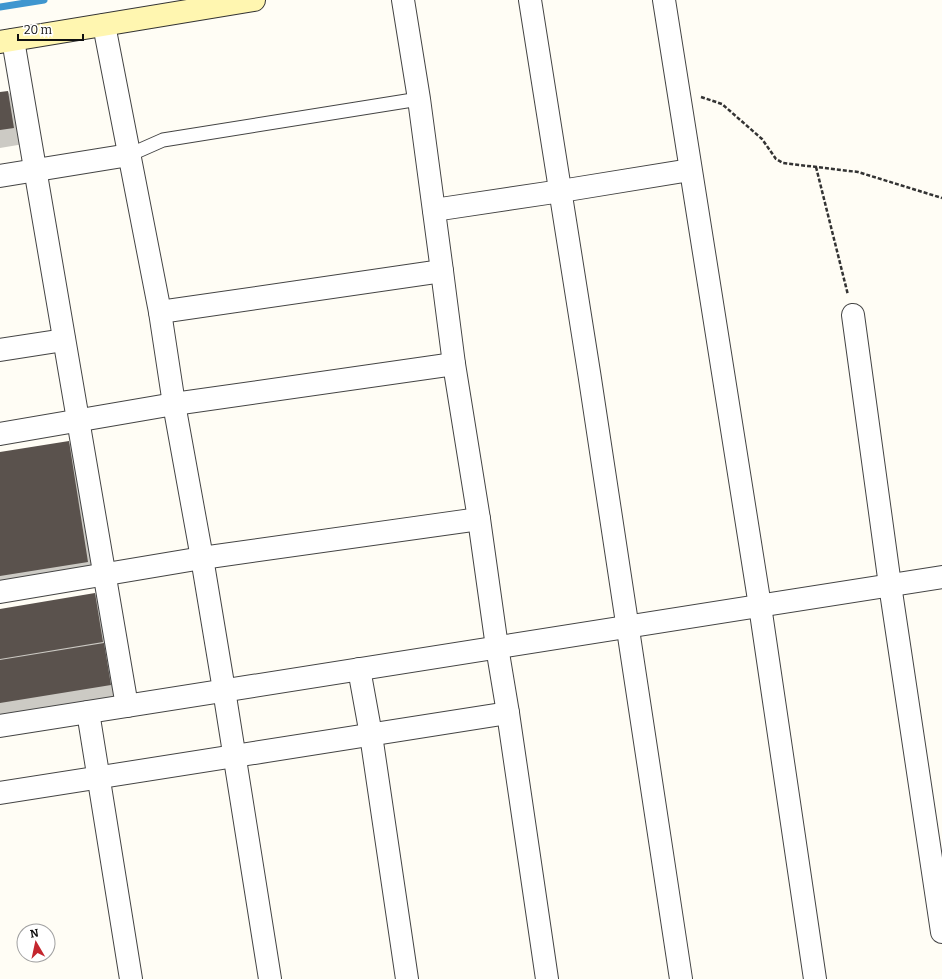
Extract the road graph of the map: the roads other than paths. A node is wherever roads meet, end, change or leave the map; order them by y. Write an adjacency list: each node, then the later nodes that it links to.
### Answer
1 (254, 0): 5 (main road)
2 (403, 0): 7 (street)
3 (530, 0): 12 (street)
4 (664, 0): 10 (street)
5 (104, 25): 6 (main road); 8 (street)
6 (6, 41): 9 (street)
7 (418, 99): 8 (lane); 13 (street)
8 (129, 155): 9 (street); 15 (street)
9 (35, 170): 11 (street); 17 (street)
10 (690, 170): 12 (street); 29 (street)
11 (0, 176)
12 (561, 191): 13 (street); 30 (street)
13 (434, 210): 14 (street)
14 (442, 271): 15 (street); 19 (street)
15 (160, 312): 20 (street)
16 (853, 315): 27 (street)
17 (64, 340): 18 (street); 21 (street)
18 (0, 350)
19 (454, 364): 20 (street); 23 (street)
20 (174, 404): 21 (street); 24 (street)
21 (78, 420): 22 (street); 25 (street)
22 (0, 434)
23 (479, 519): 24 (street); 31 (street)
24 (202, 558): 25 (street); 33 (street)
25 (104, 574): 28 (street); 34 (street)
26 (942, 577): 27 (street)
27 (890, 585): 29 (street); 42 (street)
28 (0, 592)
29 (760, 606): 30 (street); 48 (street)
30 (628, 626): 31 (street); 47 (street)
31 (497, 647): 32 (street); 36 (street)
32 (359, 669): 33 (street); 38 (street)
33 (224, 690): 34 (street); 39 (street)
34 (127, 706): 35 (street)
35 (88, 712): 37 (street); 40 (street)
36 (508, 713): 38 (street); 46 (street)
37 (0, 726)
38 (371, 734): 39 (street); 45 (street)
39 (235, 756): 40 (street); 44 (street)
40 (98, 777): 41 (street); 43 (street)
41 (0, 793)
42 (942, 932)
43 (131, 979)
44 (270, 979)
45 (407, 979)
46 (547, 979)
47 (681, 979)
48 (815, 979)

